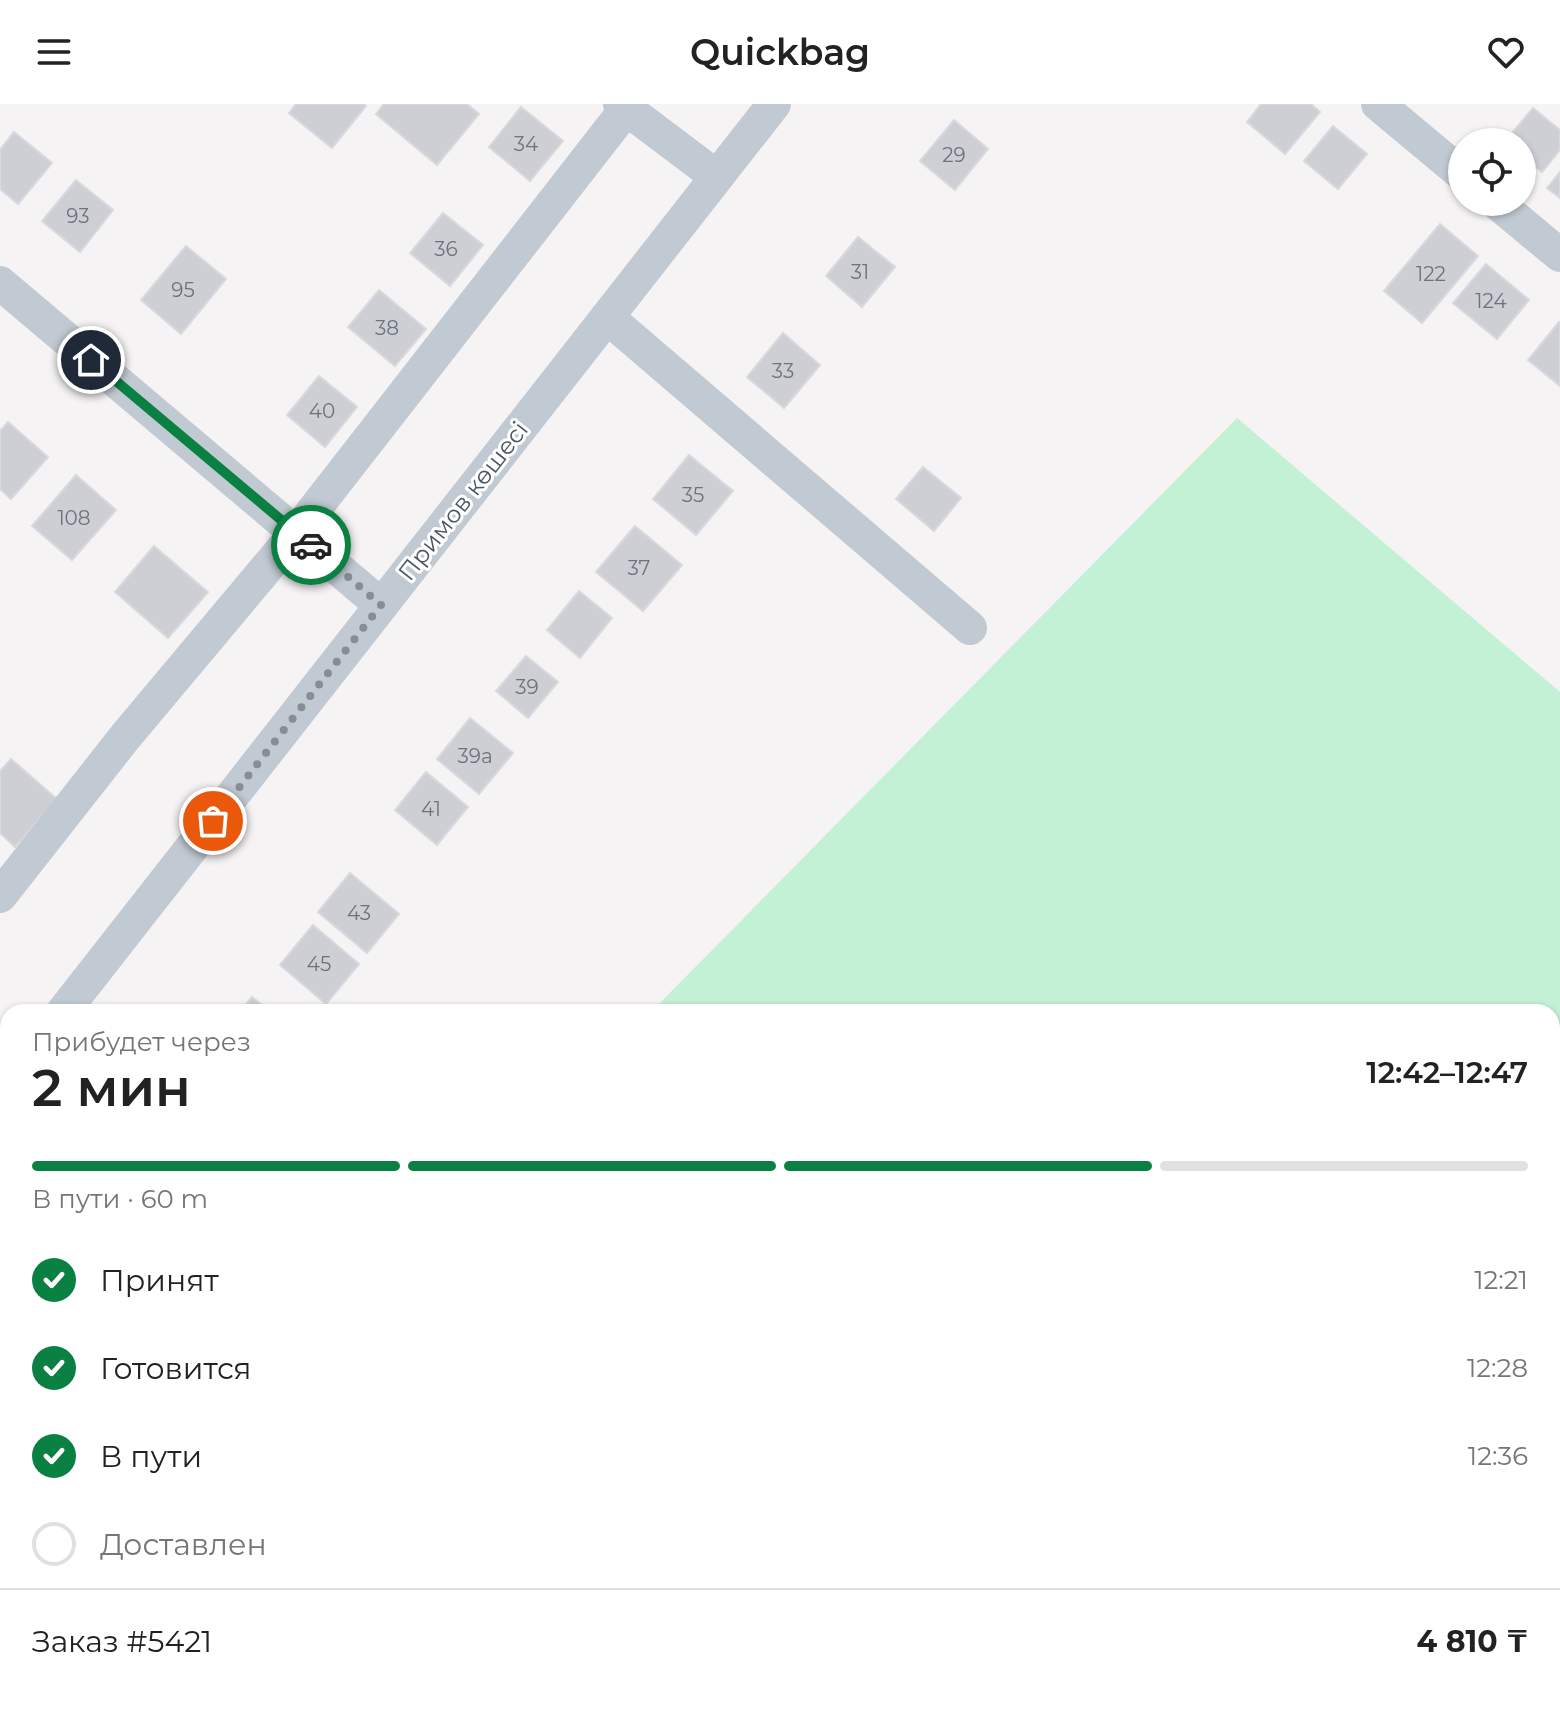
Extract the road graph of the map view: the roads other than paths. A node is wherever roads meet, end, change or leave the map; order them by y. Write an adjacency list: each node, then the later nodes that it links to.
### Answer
1 (774, 104): 5 (street, Примов көшесі)
2 (1378, 104): 4 (street)
3 (625, 106): 5 (street); 10 (street)
4 (1448, 162)
5 (717, 177): 9 (street, Примов көшесі)
6 (1513, 216): 7 (street)
7 (1560, 255)
8 (0, 283): 10 (street)
9 (607, 317): 11 (street, Примов көшесі); 12 (street)
10 (296, 533): 11 (street); 13 (street)
11 (381, 605): 14 (street, Примов көшесі)
12 (970, 628)
13 (0, 896)
14 (69, 1004)

